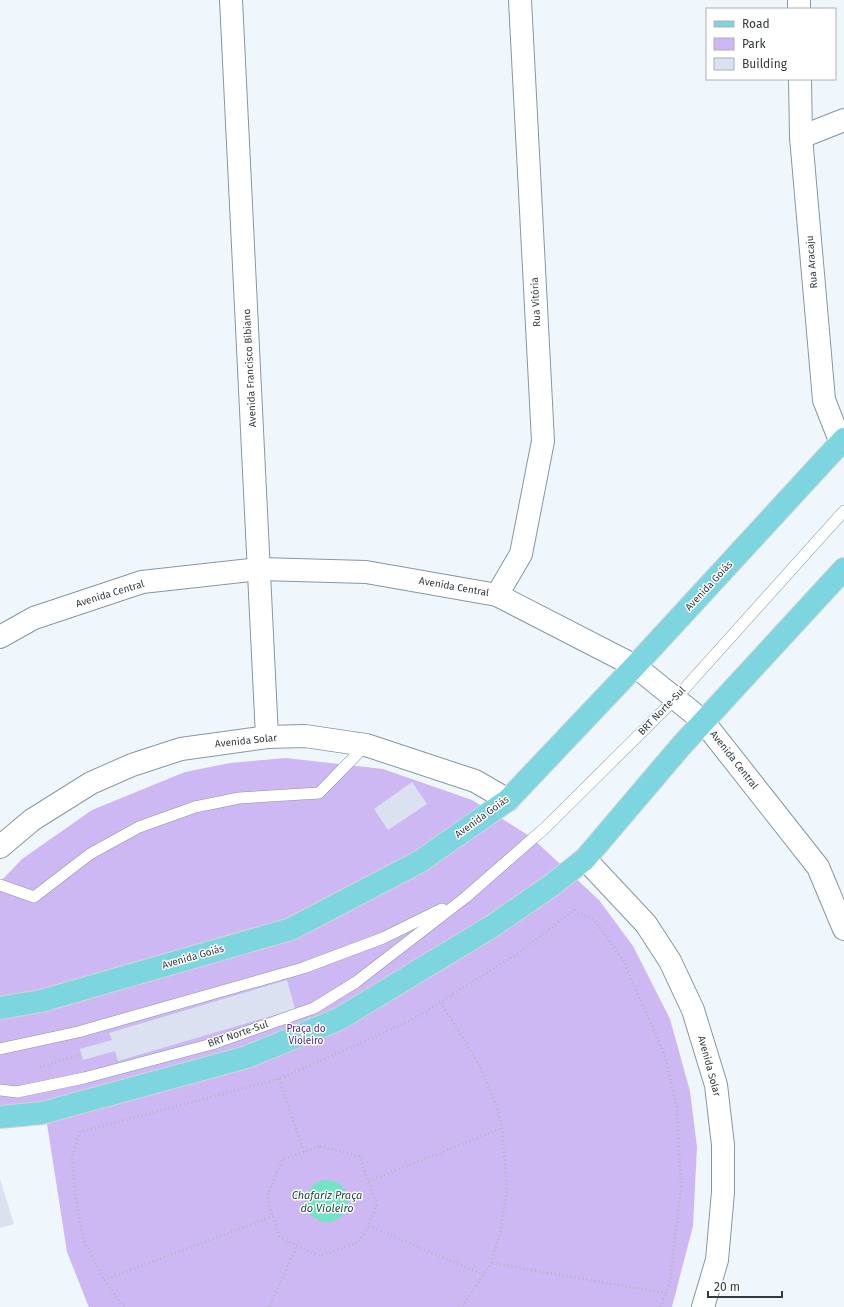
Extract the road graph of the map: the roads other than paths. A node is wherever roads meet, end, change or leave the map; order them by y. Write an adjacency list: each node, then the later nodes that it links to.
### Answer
1 (231, 0): 8 (street, Avenida Francisco Bibiano)
2 (520, 0): 10 (street, Rua Vitória)
3 (800, 80): 5 (street, Rua Aracaju)
4 (844, 120): 5 (street)
5 (801, 137): 6 (street, Rua Aracaju)
6 (842, 441): 12 (main road, Avenida Goiás)
7 (844, 511): 13 (lane, BRT Norte-Sul)
8 (260, 569): 10 (street, Avenida Central); 11 (street, Avenida Central); 15 (street, Avenida Francisco Bibiano)
9 (844, 569): 14 (main road)
10 (497, 595): 12 (street, Avenida Central)
11 (0, 637)
12 (635, 666): 13 (street, Avenida Central); 17 (main road, Avenida Goiás)
13 (676, 698): 14 (street, Avenida Central); 21 (lane, BRT Norte-Sul)
14 (703, 721): 19 (main road); 22 (street, Avenida Central)
15 (267, 737): 16 (street, Avenida Solar); 18 (street, Avenida Solar)
16 (366, 745): 17 (street, Avenida Solar); 20 (lane)
17 (508, 800): 23 (main road, Avenida Goiás)
18 (0, 847)
19 (585, 858): 26 (main road); 27 (street, Avenida Solar)
20 (0, 884)
21 (466, 897): 24 (lane, BRT Norte-Sul); 25 (lane, BRT Norte-Sul)
22 (844, 929)
23 (0, 1008)
24 (0, 1049)
25 (0, 1090)
26 (0, 1117)
27 (703, 1307)

